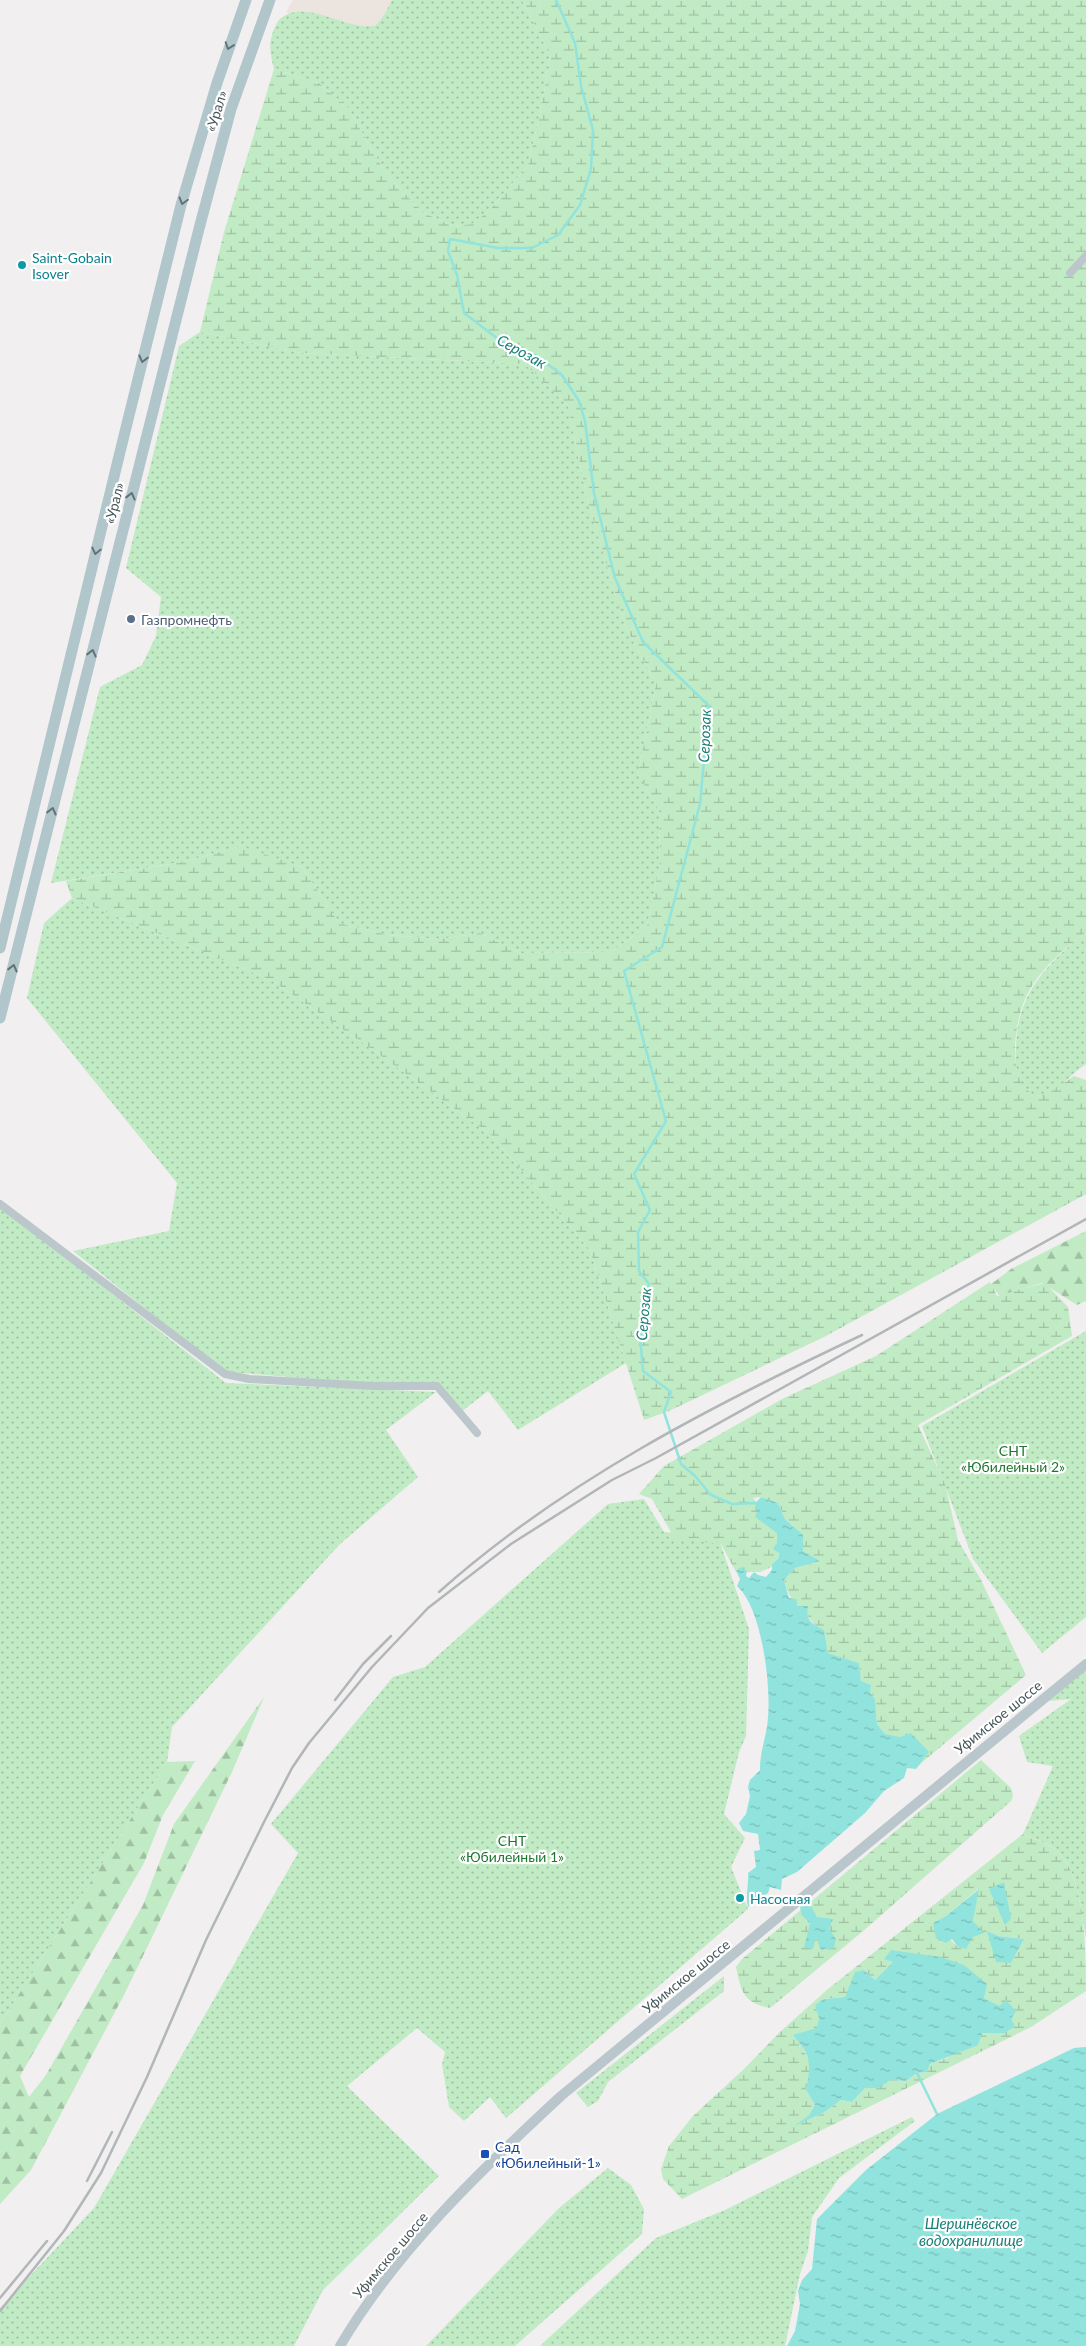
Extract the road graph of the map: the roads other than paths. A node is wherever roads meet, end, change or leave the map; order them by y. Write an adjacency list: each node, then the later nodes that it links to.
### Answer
1 (246, 0): 5 (main road, «Урал», one-way to 5)
2 (270, 0): 8 (main road, «Урал», one-way to 2)
3 (1086, 256): 4 (street)
4 (1070, 273)
5 (12, 902): 6 (street); 7 (main road, «Урал»)
6 (0, 926)
7 (0, 948)
8 (0, 1018)
9 (0, 1204): 10 (street)
10 (477, 1433)
11 (1086, 1664): 12 (main road, Уфимское шоссе)
12 (340, 2346)

